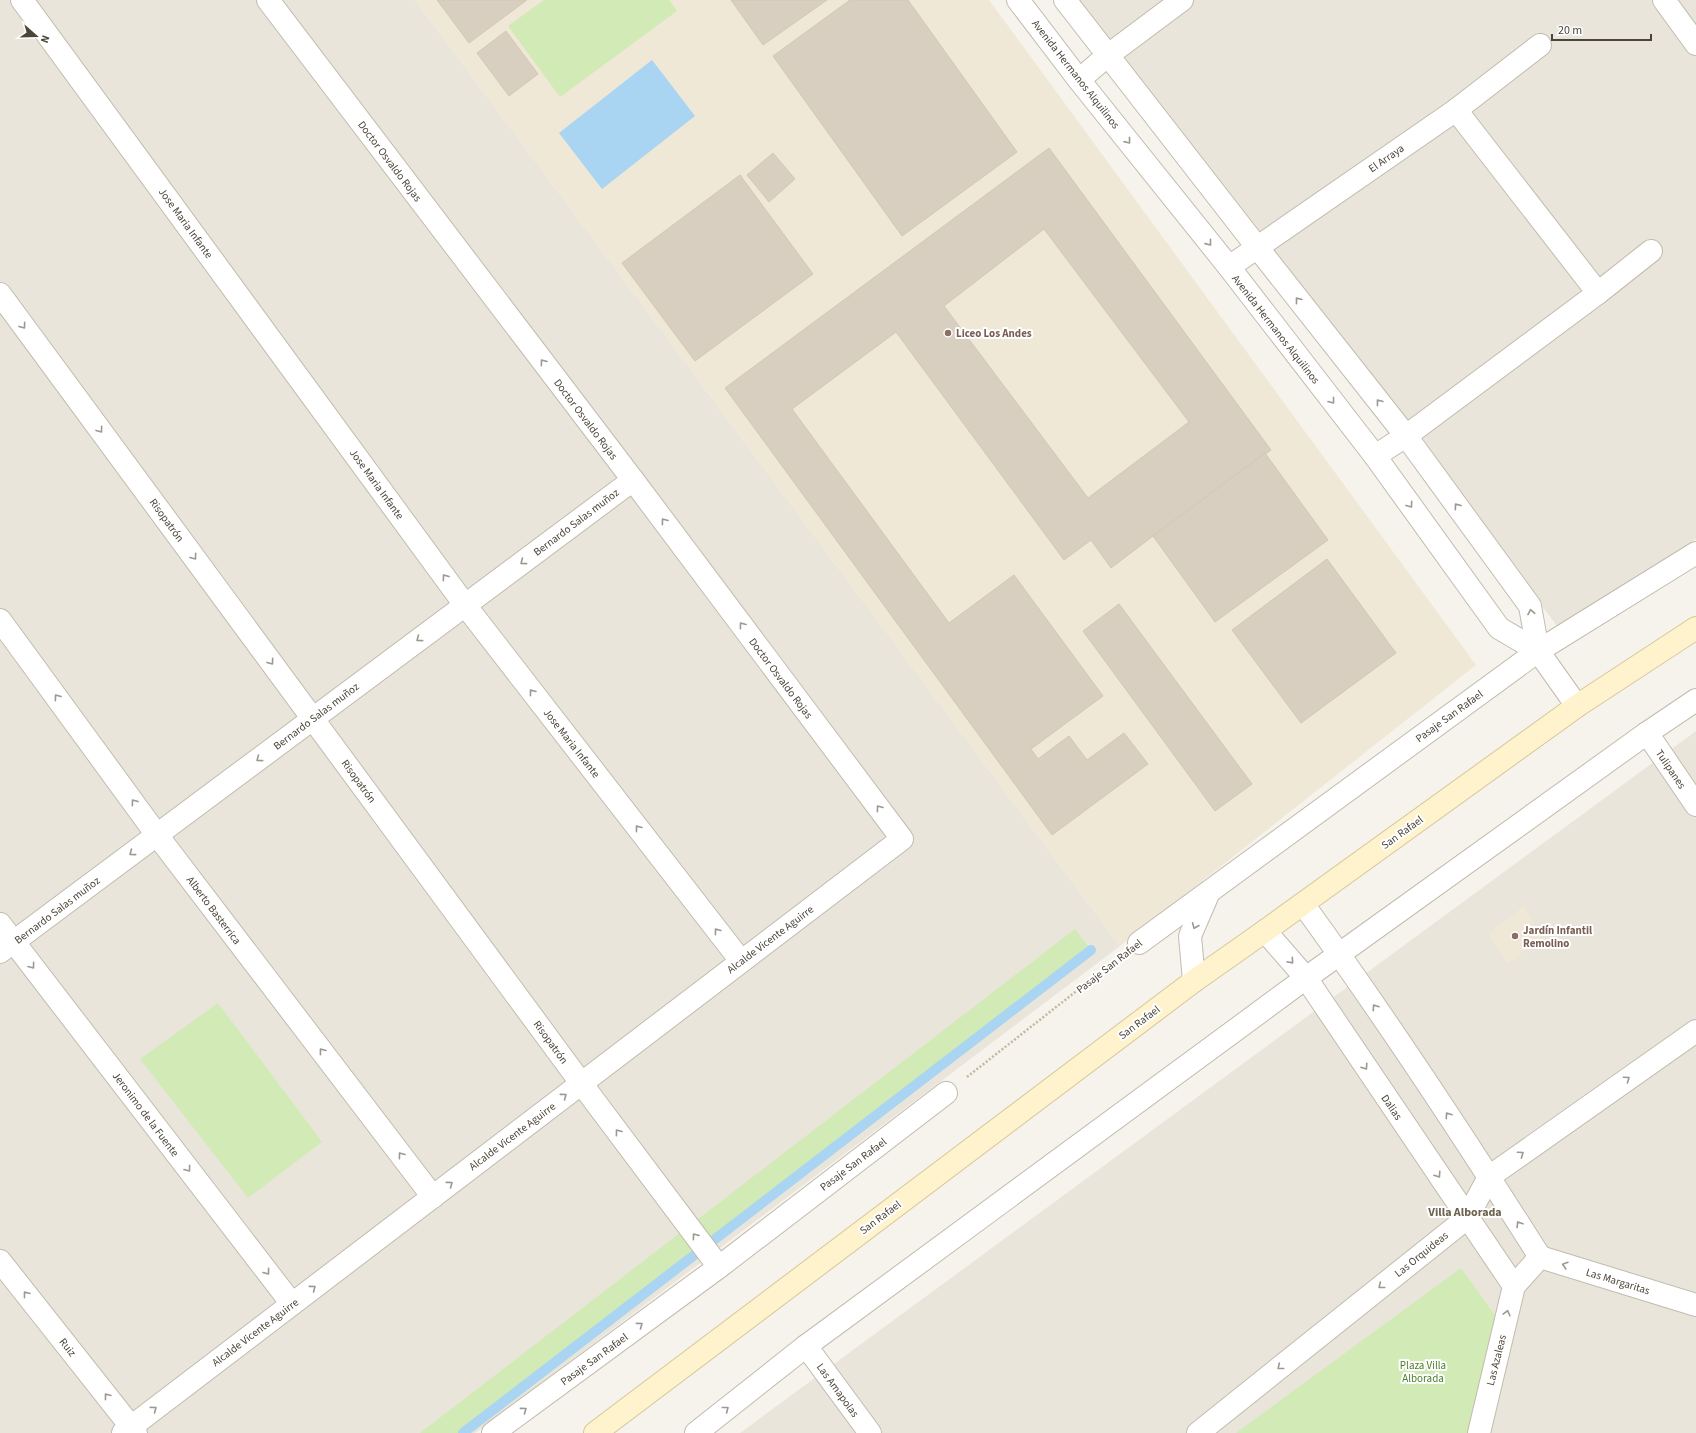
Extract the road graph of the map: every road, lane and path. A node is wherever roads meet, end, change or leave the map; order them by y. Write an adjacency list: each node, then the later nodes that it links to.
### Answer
1 (22, 0): 21 (street, Jose Maria Infante, one-way to 1)
2 (268, 0): 19 (street, Doctor Osvaldo Rojas, one-way to 2)
3 (1018, 0): 10 (street, Avenida Hermanos Alquilinos)
4 (1065, 0): 9 (street, Avenida Hermanos Alquilinos)
5 (1182, 0): 9 (street)
6 (1664, 0): 7 (street)
7 (1696, 44)
8 (1540, 45): 11 (street, El Arraya)
9 (1107, 56): 10 (street); 12 (street, Avenida Hermanos Alquilinos)
10 (1079, 80): 14 (street, Avenida Hermanos Alquilinos, one-way to 14)
11 (1456, 110): 12 (street, El Arraya); 15 (street)
12 (1257, 247): 14 (street, El Arraya); 17 (street, Avenida Hermanos Alquilinos, one-way to 12)
13 (1651, 251): 15 (street)
14 (1229, 267): 18 (street, Avenida Hermanos Alquilinos, one-way to 18)
15 (1598, 293): 17 (street)
16 (0, 294): 27 (street, Risopatrón, one-way to 27)
17 (1406, 436): 18 (street); 24 (street, Avenida Hermanos Alquilinos, one-way to 17)
18 (1375, 456): 24 (street, Avenida Hermanos Alquilinos, one-way to 24)
19 (633, 480): 21 (street, Bernardo Salas muñoz, one-way to 21); 31 (street, Doctor Osvaldo Rojas, one-way to 19)
20 (1696, 553): 24 (street, Pasaje San Rafael)
21 (465, 605): 27 (street, Bernardo Salas muñoz, one-way to 27); 39 (street, Jose Maria Infante, one-way to 21)
22 (0, 620): 30 (street, Alberto Basterrica, one-way to 22)
23 (1696, 628): 26 (main road, San Rafael)
24 (1538, 651): 26 (street, Avenida Hermanos Alquilinos); 32 (street, Pasaje San Rafael)
25 (1696, 700): 28 (street)
26 (1577, 706): 33 (main road, San Rafael)
27 (313, 719): 30 (street, Bernardo Salas muñoz, one-way to 30); 43 (street, Risopatrón)
28 (1647, 733): 29 (street, Tulipanes); 38 (street)
29 (1696, 805)
30 (157, 834): 37 (street, Bernardo Salas muñoz, one-way to 37); 46 (street, Alberto Basterrica, one-way to 30)
31 (902, 839): 39 (street, Alcalde Vicente Aguirre)
32 (1210, 890): 36 (street, Pasaje San Rafael); 41 (street, one-way to 41)
33 (1303, 904): 35 (main road, San Rafael); 38 (street)
34 (0, 924): 37 (street, Jeronimo de la Fuente)
35 (1265, 931): 40 (street, Dalias, one-way to 40); 41 (main road, San Rafael)
36 (1139, 943): 44 (path, Pasaje San Rafael)
37 (7, 947): 52 (street, Jeronimo de la Fuente, one-way to 52)
38 (1339, 954): 40 (street); 45 (street, one-way to 38)
39 (741, 962): 43 (street, Alcalde Vicente Aguirre)
40 (1306, 978): 47 (street, Dalias, one-way to 47); 54 (street)
41 (1194, 981): 57 (main road, San Rafael)
42 (1696, 1031): 45 (street, Las Orquideas, one-way to 42)
43 (581, 1083): 46 (street, Alcalde Vicente Aguirre, one-way to 43); 50 (street, Risopatrón, one-way to 43)
44 (946, 1093): 50 (street, Pasaje San Rafael)
45 (1489, 1177): 47 (street, Las Orquideas); 48 (street, one-way to 45)
46 (433, 1197): 52 (street, Alcalde Vicente Aguirre, one-way to 46)
47 (1467, 1218): 51 (street, Dalias); 60 (street, Las Orquideas, one-way to 60)
48 (1540, 1257): 51 (street); 53 (street, Las Margaritas, one-way to 48)
49 (1, 1264): 55 (street, Ruiz, one-way to 49)
50 (719, 1267): 56 (street, Pasaje San Rafael, one-way to 50)
51 (1514, 1286): 61 (street, Las Azaleas, one-way to 51)
52 (292, 1304): 55 (street, Alcalde Vicente Aguirre, one-way to 52)
53 (1696, 1305)
54 (806, 1346): 58 (street, one-way to 54); 59 (street, Las Amapolas)
55 (130, 1431)
56 (493, 1433)
57 (594, 1433)
58 (696, 1433)
59 (870, 1433)
60 (1198, 1433)
61 (1479, 1433)

